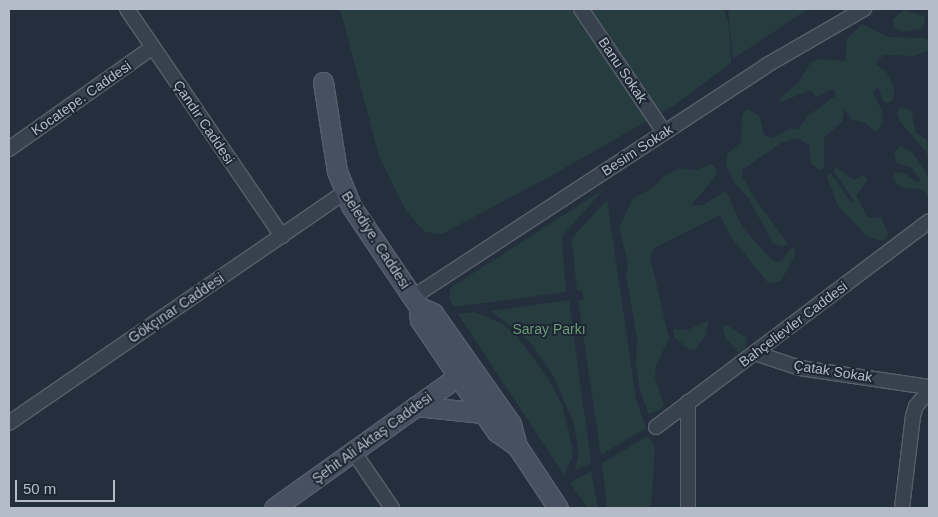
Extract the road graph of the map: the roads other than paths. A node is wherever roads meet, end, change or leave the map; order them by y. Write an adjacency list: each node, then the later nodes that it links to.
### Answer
1 (127, 9): 4 (street, Çandır Caddesi)
2 (581, 9): 6 (street, Banu Sokak)
3 (864, 9): 6 (street, Besim Sokak)
4 (153, 47): 7 (street, Kocatepe. Caddesi); 10 (street, Çandır Caddesi)
5 (323, 82): 8 (street, Belediye. Caddesi)
6 (664, 132): 11 (street, Besim Sokak)
7 (9, 150)
8 (344, 193): 10 (street, Gökçınar Caddesi); 11 (street, Belediye. Caddesi)
9 (929, 221): 12 (street, Bahçelievler Caddesi)
10 (282, 236): 19 (street, Gökçınar Caddesi)
11 (416, 302): 13 (street, Belediye. Caddesi)
12 (755, 353): 14 (street, Çatak Sokak); 16 (street, Bahçelievler Caddesi)
13 (464, 372): 17 (street, Şehit Ali Aktaş Caddesi); 18 (street, Belediye. Caddesi); 21 (street, Belediye. Caddesi)
14 (929, 387)
15 (929, 391): 27 (street)
16 (688, 402): 20 (street, Bahçelievler Caddesi); 26 (street)
17 (416, 406): 18 (street); 22 (street, Şehit Ali Aktaş Caddesi)
18 (484, 413): 21 (street, Belediye. Caddesi)
19 (9, 423)
20 (656, 427)
21 (518, 446): 23 (street, Belediye. Caddesi)
22 (353, 451): 24 (street, Şehit Ali Aktaş Caddesi); 25 (street)
23 (559, 507)
24 (274, 508)
25 (392, 508)
26 (688, 508)
27 (902, 508)

